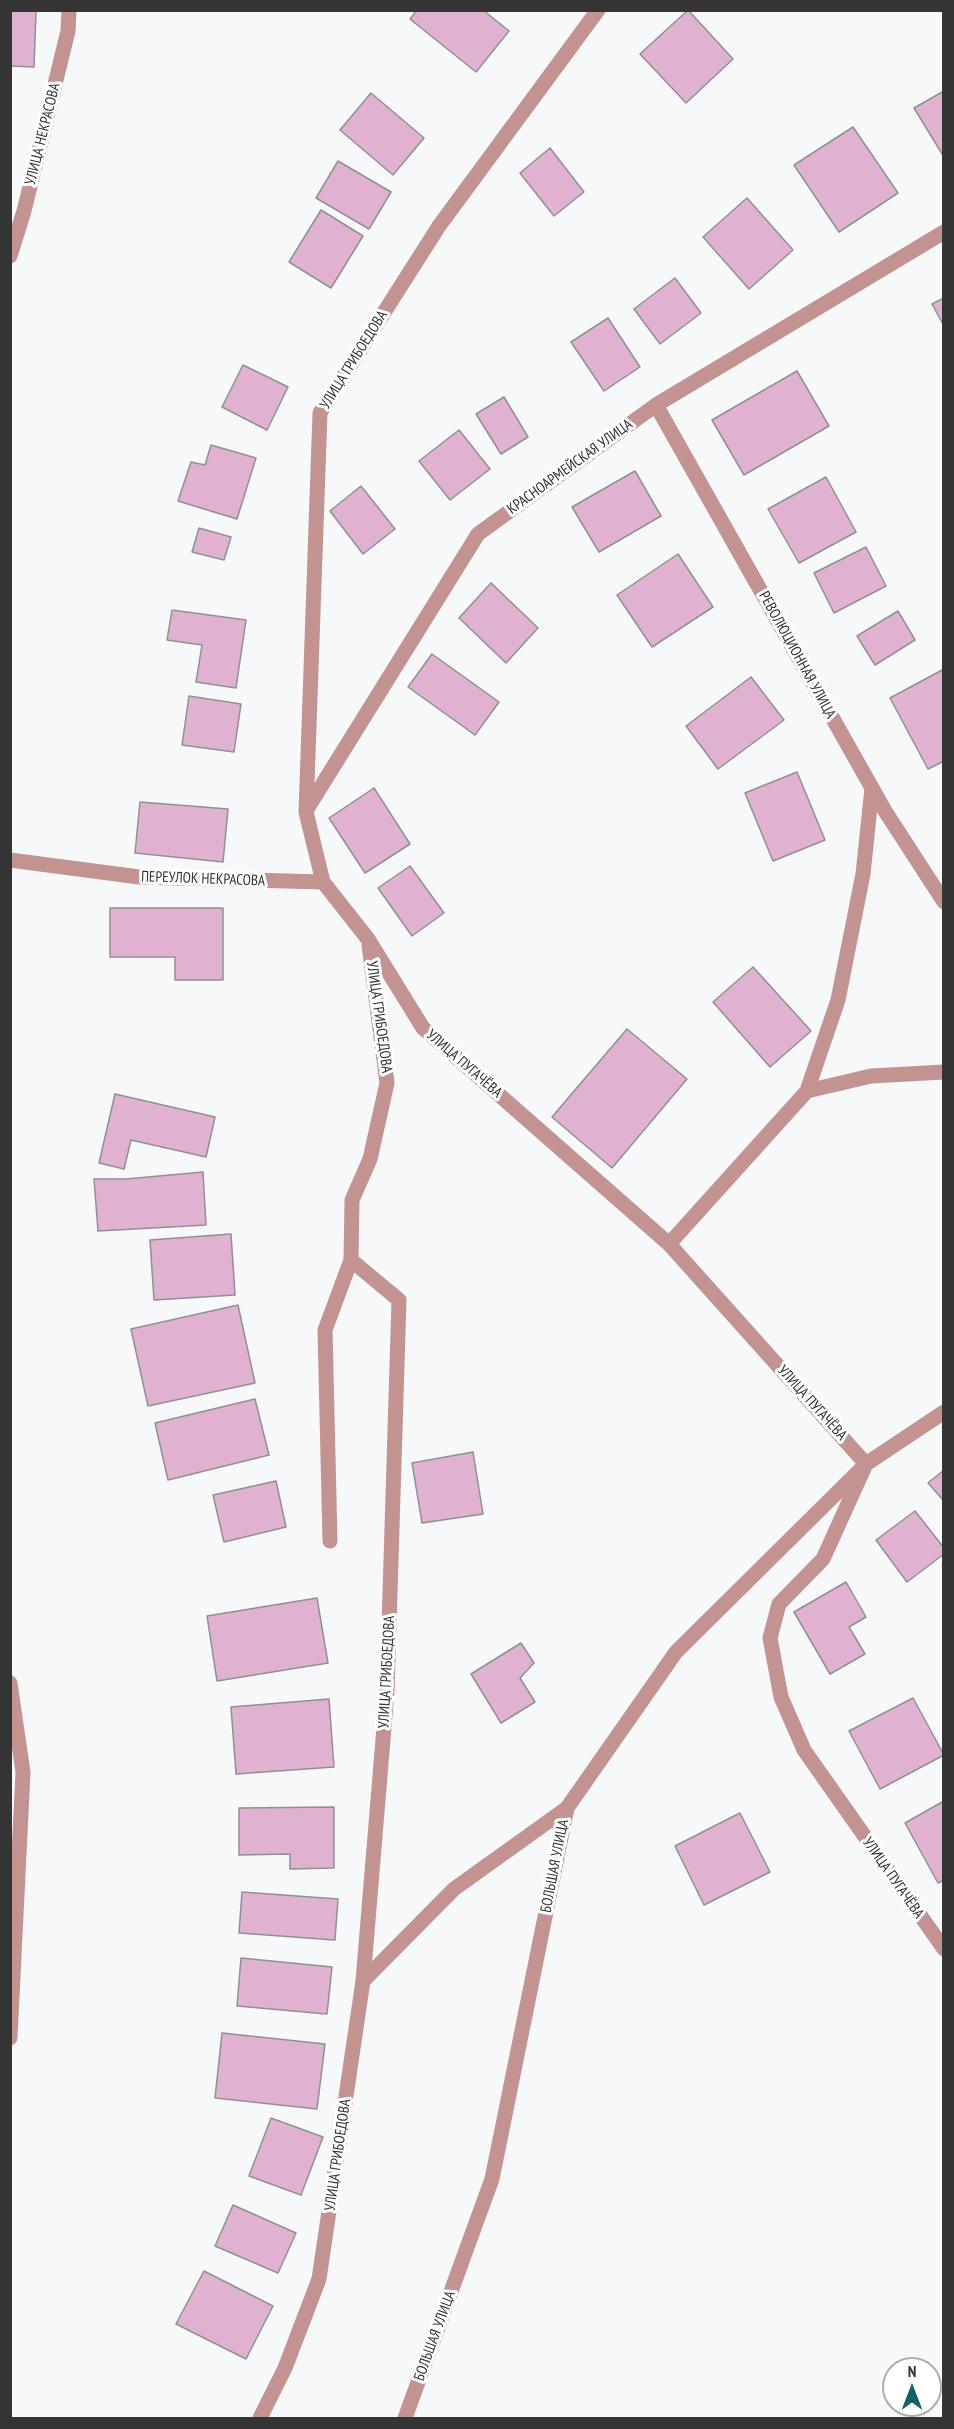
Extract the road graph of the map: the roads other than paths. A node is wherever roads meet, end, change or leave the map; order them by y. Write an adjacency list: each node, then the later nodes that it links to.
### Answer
1 (69, 10): 4 (street, УЛИЦА НЕКРАСОВА)
2 (598, 10): 7 (street, УЛИЦА ГРИБОЕДОВА)
3 (944, 232): 5 (street, КРАСНОАРМЕЙСКАЯ УЛИЦА)
4 (10, 256)
5 (656, 405): 6 (street, РЕВОЛЮЦИОННАЯ УЛИЦА); 7 (street, КРАСНОАРМЕЙСКАЯ УЛИЦА)
6 (872, 788): 10 (street, РЕВОЛЮЦИОННАЯ УЛИЦА); 13 (street)
7 (306, 812): 9 (street, УЛИЦА ГРИБОЕДОВА)
8 (10, 860): 9 (street, ПЕРЕУЛОК НЕКРАСОВА)
9 (323, 882): 11 (street)
10 (944, 902)
11 (368, 939): 14 (street, УЛИЦА ПУГАЧЁВА); 15 (street, УЛИЦА ГРИБОЕДОВА)
12 (944, 1072): 13 (street)
13 (807, 1090): 14 (street)
14 (669, 1244): 17 (street, УЛИЦА ПУГАЧЁВА)
15 (351, 1260): 18 (street); 22 (street, УЛИЦА ГРИБОЕДОВА)
16 (944, 1412): 17 (street, БОЛЬШАЯ УЛИЦА)
17 (866, 1464): 20 (street, БОЛЬШАЯ УЛИЦА); 21 (street, УЛИЦА ПУГАЧЁВА)
18 (330, 1541)
19 (10, 1683): 23 (street)
20 (567, 1808): 22 (street); 25 (street, БОЛЬШАЯ УЛИЦА)
21 (944, 1949)
22 (363, 1981): 24 (street, УЛИЦА ГРИБОЕДОВА)
23 (10, 2038)
24 (260, 2418)
25 (405, 2418)

